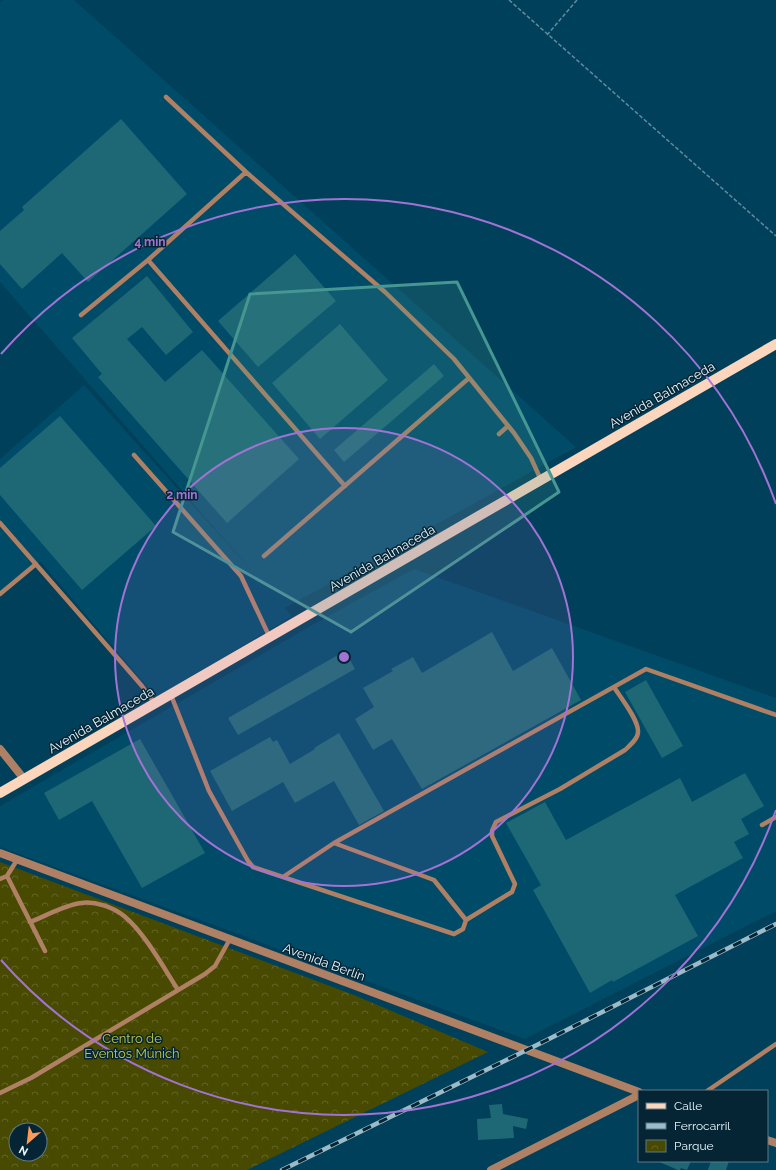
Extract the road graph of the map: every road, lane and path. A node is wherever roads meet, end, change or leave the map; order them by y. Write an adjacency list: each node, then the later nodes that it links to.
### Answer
1 (509, 0): 3 (path)
2 (577, 0): 3 (path)
3 (547, 35): 6 (path)
4 (166, 97): 5 (lane)
5 (246, 172): 7 (lane); 10 (lane)
6 (776, 236)
7 (148, 260): 8 (lane); 15 (lane)
8 (81, 315)
9 (776, 344): 14 (main road, Avenida Balmaceda)
10 (469, 378): 11 (lane); 15 (lane)
11 (508, 426): 12 (lane); 14 (lane)
12 (499, 434)
13 (134, 455): 20 (lane)
14 (541, 480): 20 (main road, Avenida Balmaceda)
15 (345, 486): 17 (lane)
16 (0, 523): 18 (lane)
17 (264, 556)
18 (36, 564): 19 (lane); 23 (lane)
19 (0, 594)
20 (270, 638): 22 (main road, Avenida Balmaceda)
21 (614, 687): 24 (lane); 30 (lane); 36 (lane)
22 (170, 695): 23 (main road, Avenida Balmaceda); 34 (lane)
23 (156, 704): 26 (main road, Avenida Balmaceda)
24 (776, 715)
25 (0, 749): 26 (street)
26 (24, 779): 27 (main road, Avenida Balmaceda)
27 (0, 793)
28 (776, 817): 29 (lane)
29 (762, 824)
30 (334, 843): 34 (lane); 36 (lane)
31 (0, 854): 32 (street, Avenida Berlín)
32 (17, 860): 33 (lane); 38 (street, Avenida Berlín)
33 (7, 876): 35 (lane); 37 (lane)
34 (283, 877): 36 (lane)
35 (0, 879)
36 (466, 920)
37 (30, 922): 39 (lane); 40 (lane)
38 (230, 939): 40 (lane); 43 (street, Avenida Berlín)
39 (45, 951)
40 (178, 990): 44 (lane)
41 (776, 1044): 42 (lane)
42 (708, 1090)
43 (638, 1092)
44 (0, 1093)
45 (638, 1096): 46 (street)
46 (490, 1170)

